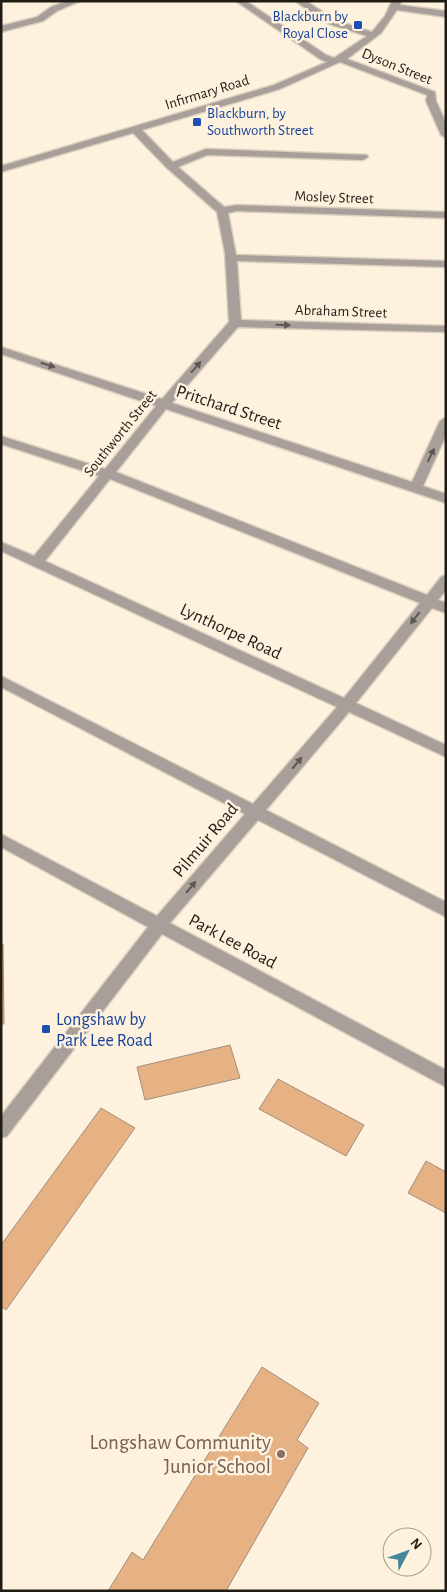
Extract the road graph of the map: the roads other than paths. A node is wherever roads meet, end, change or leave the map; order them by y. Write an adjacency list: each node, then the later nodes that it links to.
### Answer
1 (76, 1): 6 (street)
2 (240, 1): 8 (street, Dyson Street)
3 (299, 1): 7 (street)
4 (396, 4): 5 (street); 7 (street, Infirmary Road)
5 (446, 14)
6 (1, 29)
7 (373, 34): 8 (street, Infirmary Road)
8 (337, 61): 9 (street, Infirmary Road); 10 (street, Dyson Street)
9 (136, 130): 12 (street); 13 (street, Infirmary Road)
10 (446, 135)
11 (363, 157): 12 (street)
12 (171, 166): 14 (street)
13 (1, 169)
14 (222, 211): 15 (street, Mosley Street); 16 (street)
15 (446, 215)
16 (232, 258): 17 (street); 18 (street)
17 (446, 264)
18 (235, 323): 19 (street, Abraham Street, one-way to 19); 21 (street, Southworth Street, one-way to 18)
19 (446, 329)
20 (1, 350): 21 (street, Pritchard Street, one-way to 21)
21 (164, 404): 24 (street, Southworth Street); 25 (street, Pritchard Street)
22 (445, 424): 25 (street, one-way to 22)
23 (1, 440): 24 (street)
24 (108, 474): 28 (street, Southworth Street); 30 (street)
25 (416, 488): 26 (street, Pritchard Street)
26 (446, 500)
27 (1, 546): 28 (street, Lynthorpe Road)
28 (37, 561): 33 (street, Lynthorpe Road)
29 (446, 580): 30 (street, Pilmuir Road)
30 (429, 601): 31 (street); 33 (street, Pilmuir Road, one-way to 33)
31 (446, 608)
32 (1, 681): 35 (street)
33 (346, 706): 34 (street, Lynthorpe Road); 35 (street, Pilmuir Road, one-way to 33)
34 (446, 751)
35 (255, 813): 37 (street); 38 (street, Pilmuir Road, one-way to 35)
36 (1, 840): 38 (street, Park Lee Road)
37 (446, 910)
38 (160, 924): 39 (street, Park Lee Road); 40 (street, Pilmuir Road)
39 (446, 1079)
40 (1, 1130)

